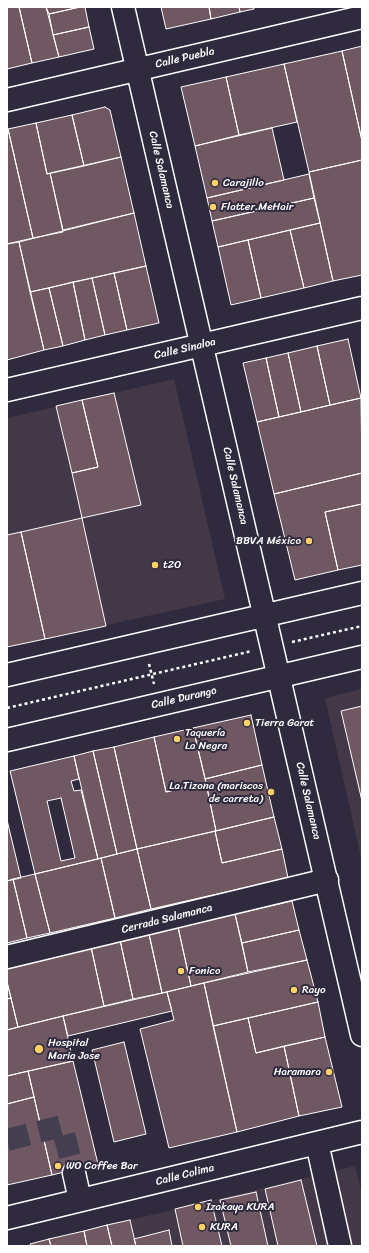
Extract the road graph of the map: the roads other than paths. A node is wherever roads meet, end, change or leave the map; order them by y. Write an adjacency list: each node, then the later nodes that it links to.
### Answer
1 (123, 7): 3 (main road, Calle Salamanca)
2 (362, 17): 3 (main road, Calle Puebla)
3 (138, 69): 4 (main road, Calle Puebla); 6 (main road, Calle Salamanca)
4 (7, 100)
5 (362, 308): 6 (main road, Calle Sinaloa)
6 (202, 345): 7 (main road, Calle Sinaloa); 9 (main road, Calle Salamanca)
7 (7, 390)
8 (362, 594): 9 (main road)
9 (265, 616): 11 (main road); 12 (main road, Calle Salamanca)
10 (362, 657): 12 (main road, Calle Durango)
11 (7, 675)
12 (279, 676): 13 (main road, Calle Durango); 14 (main road, Calle Salamanca)
13 (7, 740)
14 (327, 880): 15 (main road, Cerrada Salamanca); 16 (main road, Calle Salamanca)
15 (7, 957)
16 (362, 1035)
17 (362, 1132): 18 (main road, Calle Colima)
18 (317, 1143): 20 (main road, Calle Colima); 22 (main road)
19 (74, 1173): 20 (main road)
20 (80, 1200): 21 (main road, Calle Colima)
21 (7, 1218)
22 (340, 1246)

